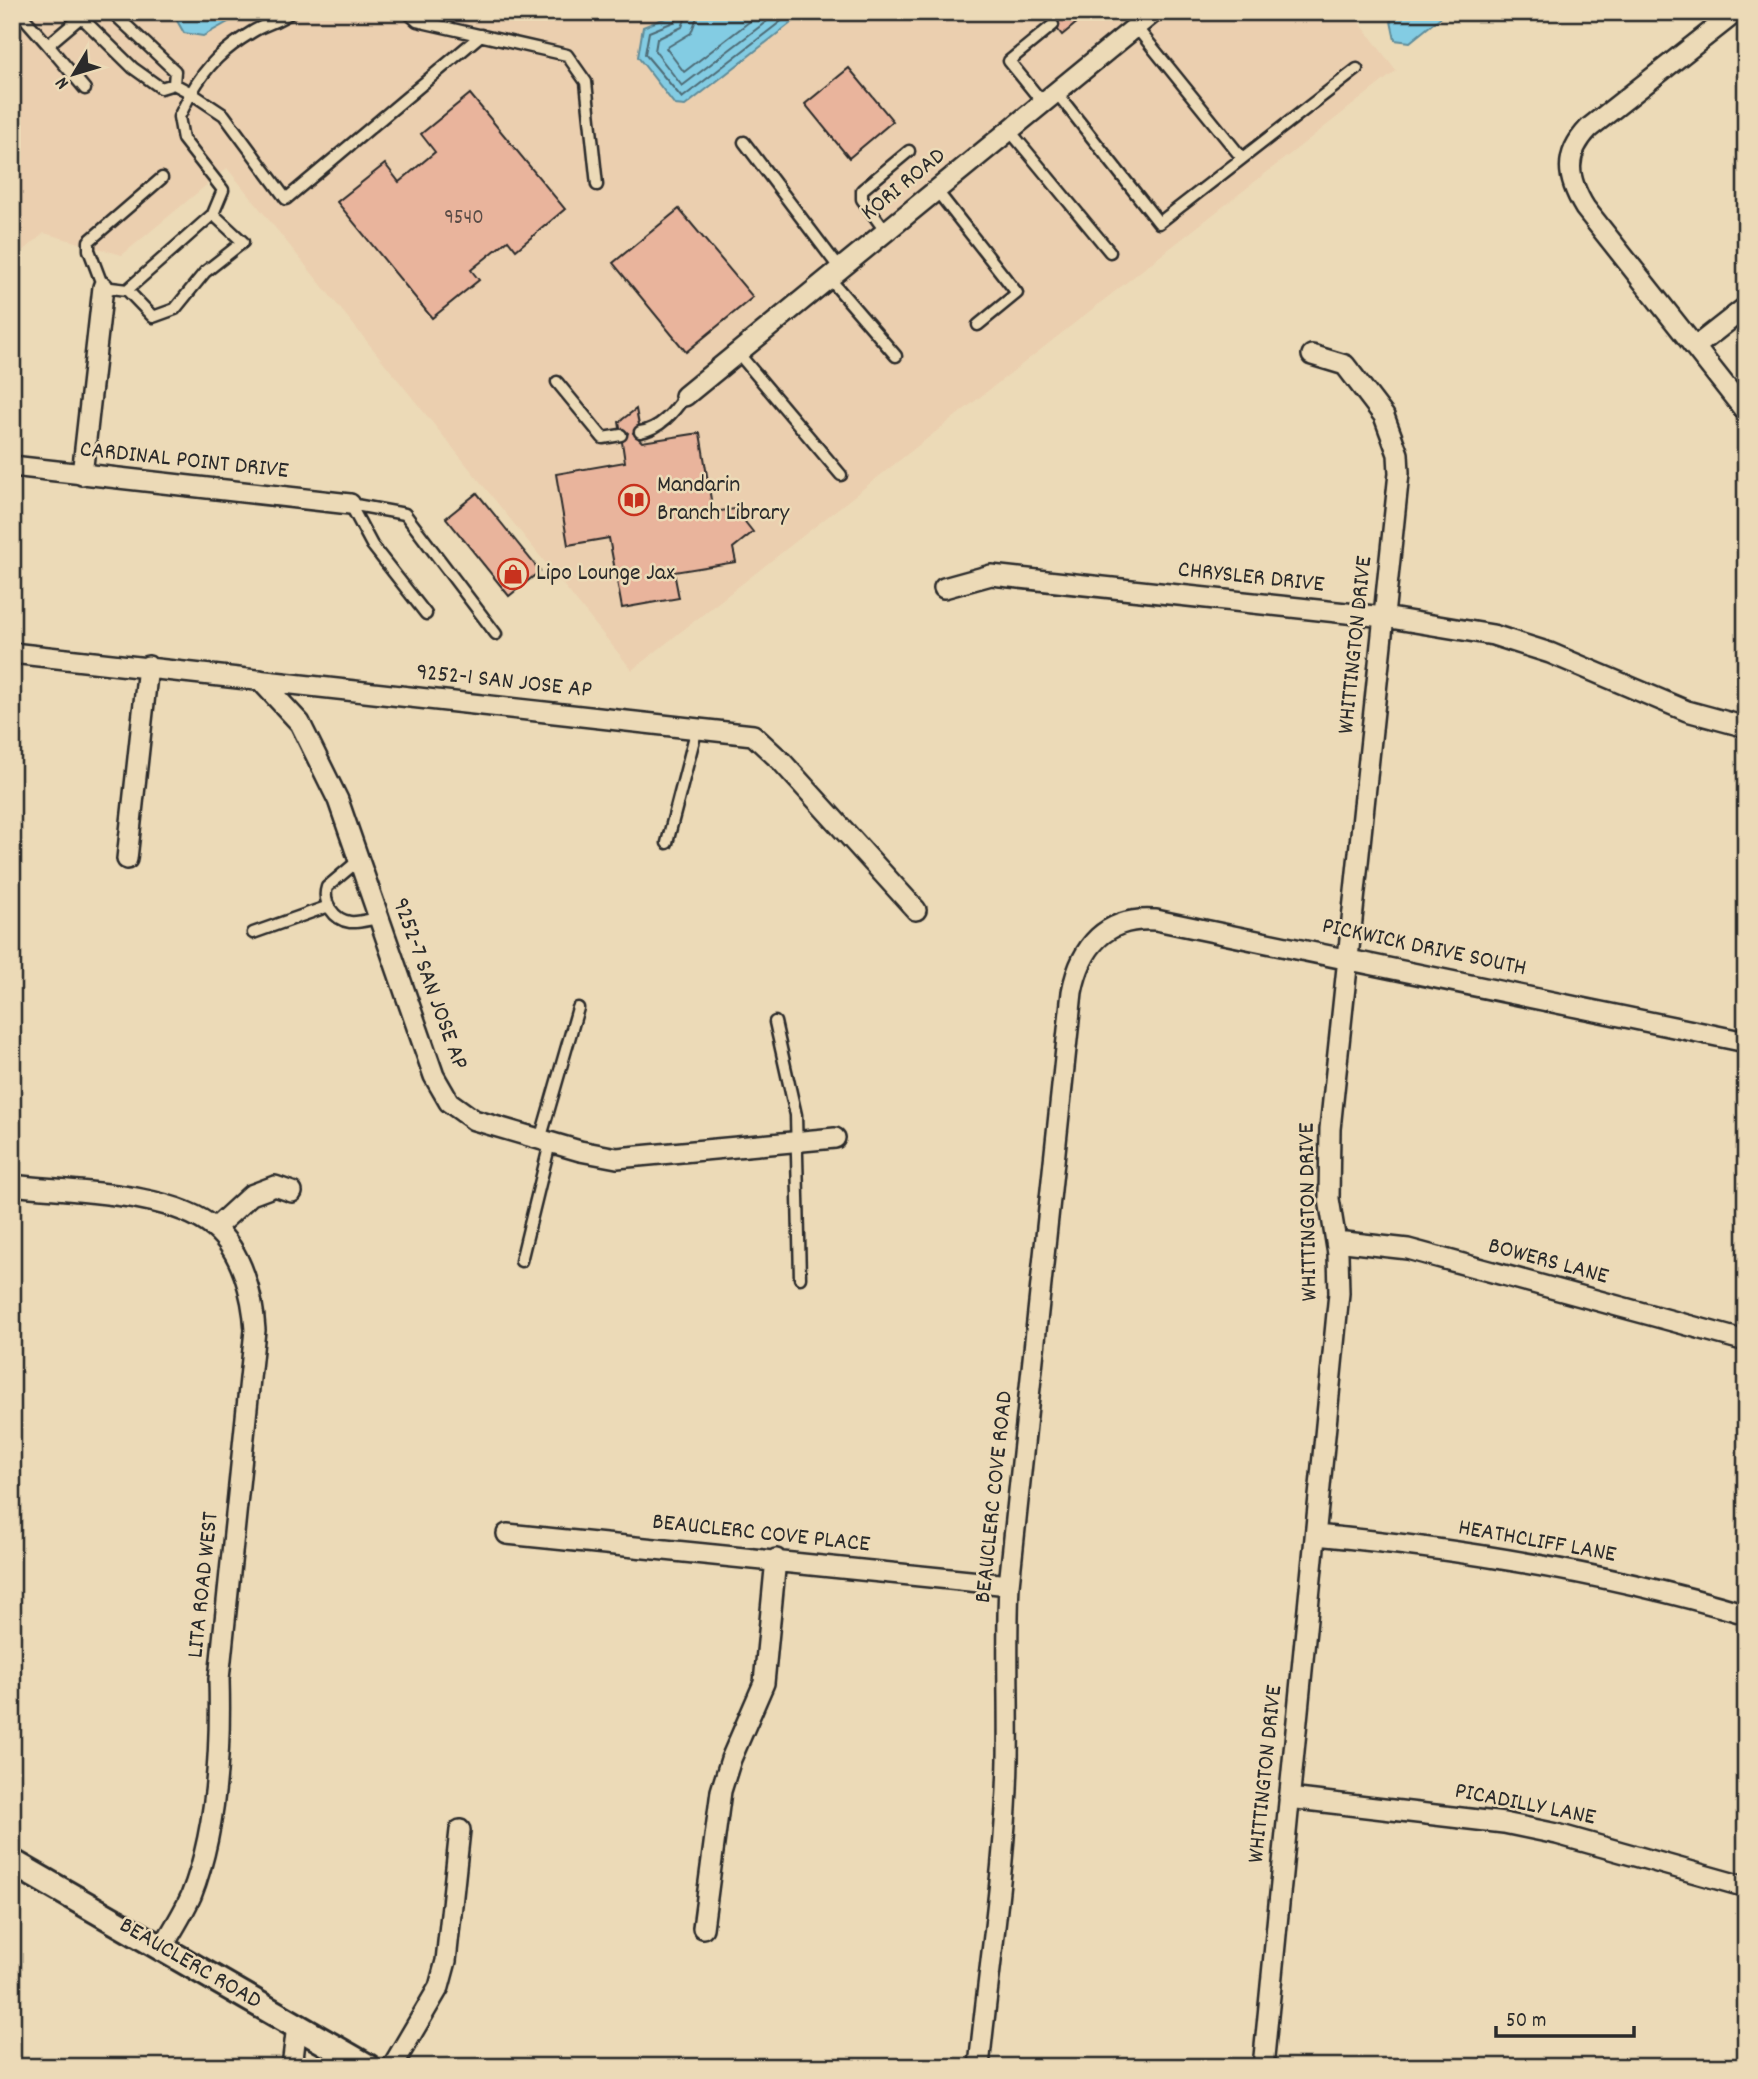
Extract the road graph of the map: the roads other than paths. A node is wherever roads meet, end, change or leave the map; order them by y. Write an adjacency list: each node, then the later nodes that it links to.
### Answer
1 (19, 12): 11 (lane)
2 (112, 12): 13 (lane)
3 (291, 12): 15 (lane)
4 (407, 12): 10 (lane)
5 (1154, 12): 9 (street, KORI ROAD)
6 (1736, 12): 32 (street)
7 (82, 14): 11 (lane); 13 (lane)
8 (1054, 24): 16 (lane)
9 (1136, 27): 16 (street, KORI ROAD); 20 (lane)
10 (481, 35): 15 (lane); 22 (lane)
11 (48, 45): 14 (lane)
12 (1357, 69): 20 (lane)
13 (174, 84): 15 (lane)
14 (85, 89)
15 (191, 93): 24 (lane)
16 (1050, 98): 17 (street, KORI ROAD); 20 (lane)
17 (1010, 131): 23 (street, KORI ROAD); 26 (lane)
18 (744, 142): 27 (lane)
19 (909, 151): 25 (lane)
20 (1242, 158)
21 (162, 178): 28 (lane)
22 (597, 186)
23 (937, 191): 25 (street, KORI ROAD); 31 (lane)
24 (213, 214): 29 (lane); 29 (lane)
25 (886, 232): 27 (street, KORI ROAD)
26 (1110, 252)
27 (835, 274): 33 (street, KORI ROAD); 35 (lane)
28 (103, 287): 29 (lane); 42 (street)
29 (127, 290)
30 (1746, 307): 32 (street)
31 (978, 325)
32 (1695, 348): 38 (street)
33 (738, 353): 37 (street, KORI ROAD); 43 (lane)
34 (1312, 355): 47 (street, WHITTINGTON DRIVE)
35 (896, 356)
36 (557, 382): 40 (lane)
37 (685, 396): 39 (lane)
38 (1746, 412)
39 (640, 432)
40 (621, 435)
41 (12, 466): 42 (street, CARDINAL POINT DRIVE)
42 (82, 475): 44 (street, CARDINAL POINT DRIVE)
43 (841, 475)
44 (351, 505): 46 (lane); 48 (lane)
45 (944, 588): 47 (street, CHRYSLER DRIVE)
46 (426, 614)
47 (1384, 617): 53 (street, CHRYSLER DRIVE); 62 (street, WHITTINGTON DRIVE)
48 (495, 634)
49 (12, 653): 50 (street, 9252-1 SAN JOSE AP)
50 (148, 666): 51 (street, 9252-1 SAN JOSE AP); 55 (street)
51 (260, 680): 52 (street, 9252-1 SAN JOSE AP); 56 (street, 9252-7 SAN JOSE AP)
52 (697, 727): 54 (lane); 58 (street, 9252-1 SAN JOSE AP)
53 (1746, 727)
54 (667, 843)
55 (127, 859)
56 (359, 860): 57 (lane); 59 (street, 9252-7 SAN JOSE AP)
57 (329, 906): 59 (lane); 60 (lane)
58 (916, 910)
59 (379, 918): 67 (street, 9252-7 SAN JOSE AP)
60 (253, 933)
61 (1096, 940): 62 (street, PICKWICK DRIVE SOUTH); 79 (street, BEAUCLERC COVE ROAD)
62 (1349, 957): 65 (street, PICKWICK DRIVE SOUTH); 72 (street, WHITTINGTON DRIVE)
63 (578, 1007): 67 (lane)
64 (775, 1022): 68 (lane)
65 (1746, 1042)
66 (835, 1138): 68 (street, 9252-7 SAN JOSE AP)
67 (545, 1142): 68 (street, 9252-7 SAN JOSE AP); 73 (lane)
68 (798, 1142): 74 (lane)
69 (12, 1185): 71 (street)
70 (292, 1192): 71 (street)
71 (215, 1228): 86 (street, LITA ROAD WEST)
72 (1336, 1241): 75 (street, BOWERS LANE); 77 (street, WHITTINGTON DRIVE)
73 (521, 1261)
74 (800, 1278)
75 (1746, 1341)
76 (507, 1534): 78 (street, BEAUCLERC COVE PLACE)
77 (1316, 1535): 80 (street, HEATHCLIFF LANE); 81 (street, WHITTINGTON DRIVE)
78 (776, 1559): 79 (street, BEAUCLERC COVE PLACE); 85 (street)
79 (1009, 1585): 91 (street, BEAUCLERC COVE ROAD)
80 (1746, 1615)
81 (1289, 1798): 84 (street, PICADILLY LANE); 92 (street, WHITTINGTON DRIVE)
82 (460, 1830): 90 (street)
83 (12, 1862): 86 (street, BEAUCLERC ROAD)
84 (1746, 1887)
85 (703, 1928)
86 (162, 1948): 87 (street, BEAUCLERC ROAD)
87 (297, 2025): 88 (street); 89 (street, BEAUCLERC ROAD)
88 (292, 2067)
89 (368, 2067)
90 (392, 2067)
91 (979, 2067)
92 (1263, 2067)

